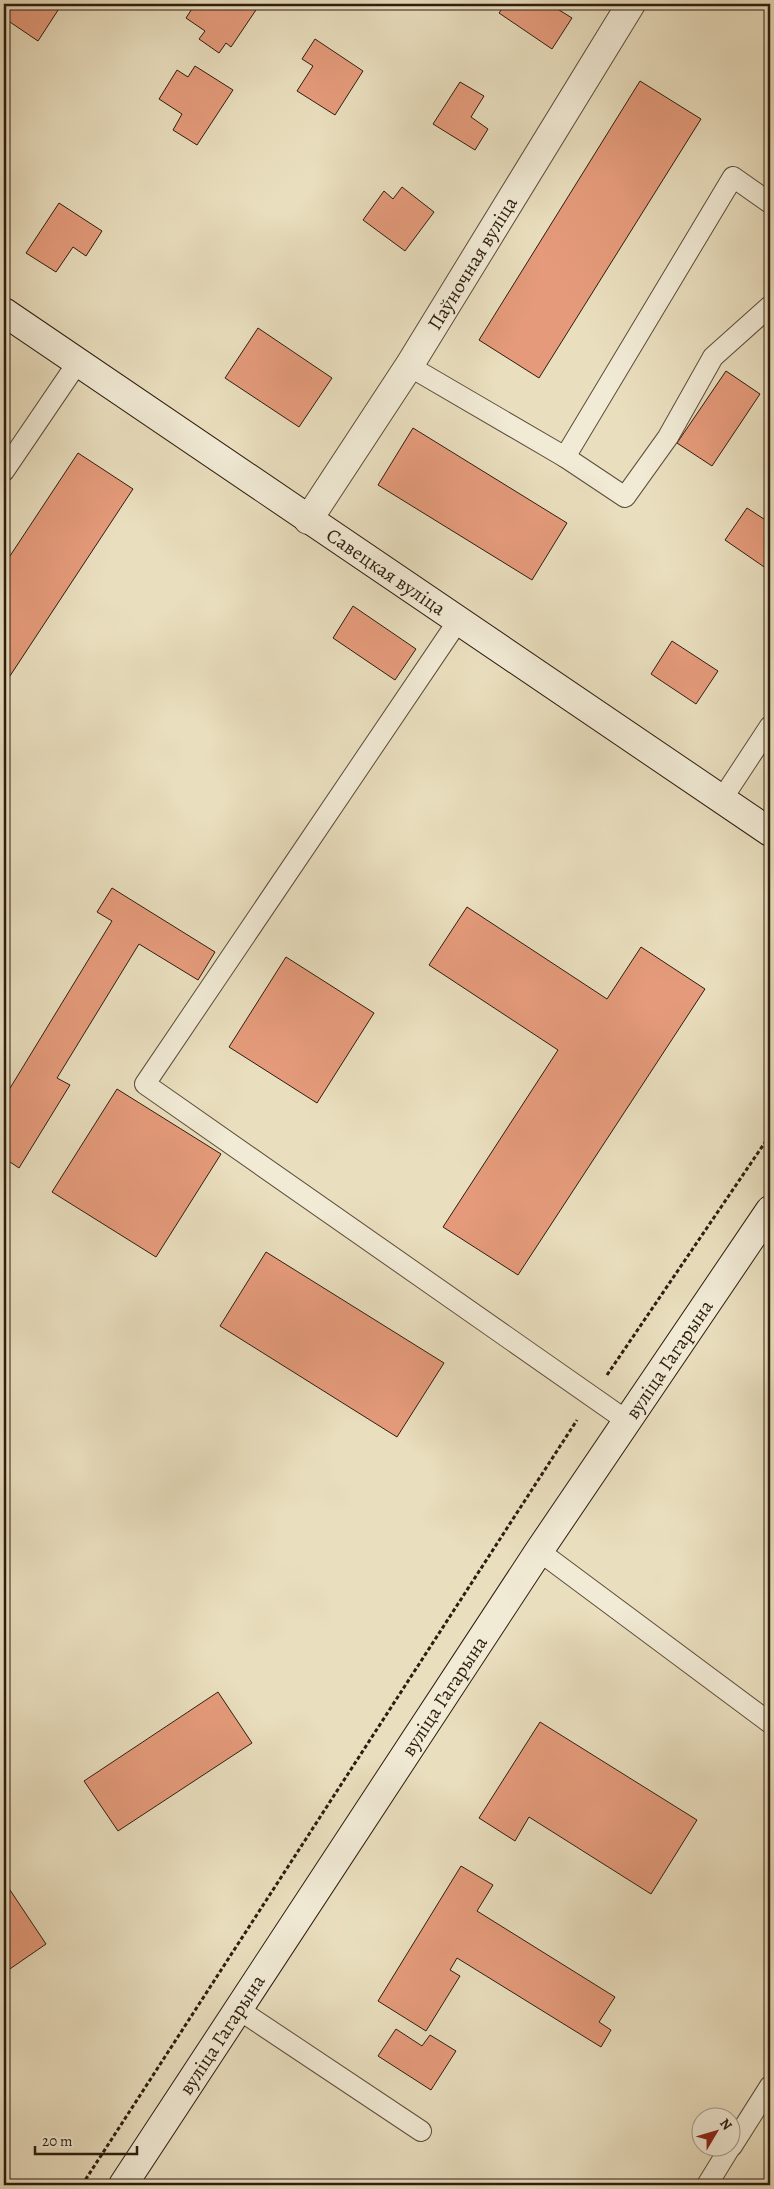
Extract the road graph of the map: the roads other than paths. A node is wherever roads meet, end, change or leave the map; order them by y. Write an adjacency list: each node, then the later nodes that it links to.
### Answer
1 (631, 4): 6 (street, Паўночная вуліца)
2 (770, 203): 7 (lane)
3 (770, 306): 7 (lane)
4 (4, 312): 5 (street, Савецкая вуліца)
5 (78, 362): 8 (lane); 9 (street, Савецкая вуліца)
6 (409, 366): 7 (lane); 9 (street, Паўночная вуліца)
7 (565, 457)
8 (4, 471)
9 (308, 520): 10 (street, Савецкая вуліца)
10 (458, 621): 12 (street, Савецкая вуліца); 15 (lane)
11 (770, 726): 12 (lane)
12 (722, 799): 13 (street, Савецкая вуліца)
13 (770, 832)
14 (770, 1210): 15 (street, вуліца Гагарына)
15 (627, 1422): 16 (street, вуліца Гагарына)
16 (539, 1552): 17 (lane); 18 (street, вуліца Гагарына)
17 (770, 1723)
18 (238, 2009): 21 (lane); 23 (street, вуліца Гагарына)
19 (770, 2086): 20 (lane)
20 (742, 2129)
21 (421, 2131)
22 (725, 2156): 24 (lane)
23 (123, 2185)
24 (707, 2185)

